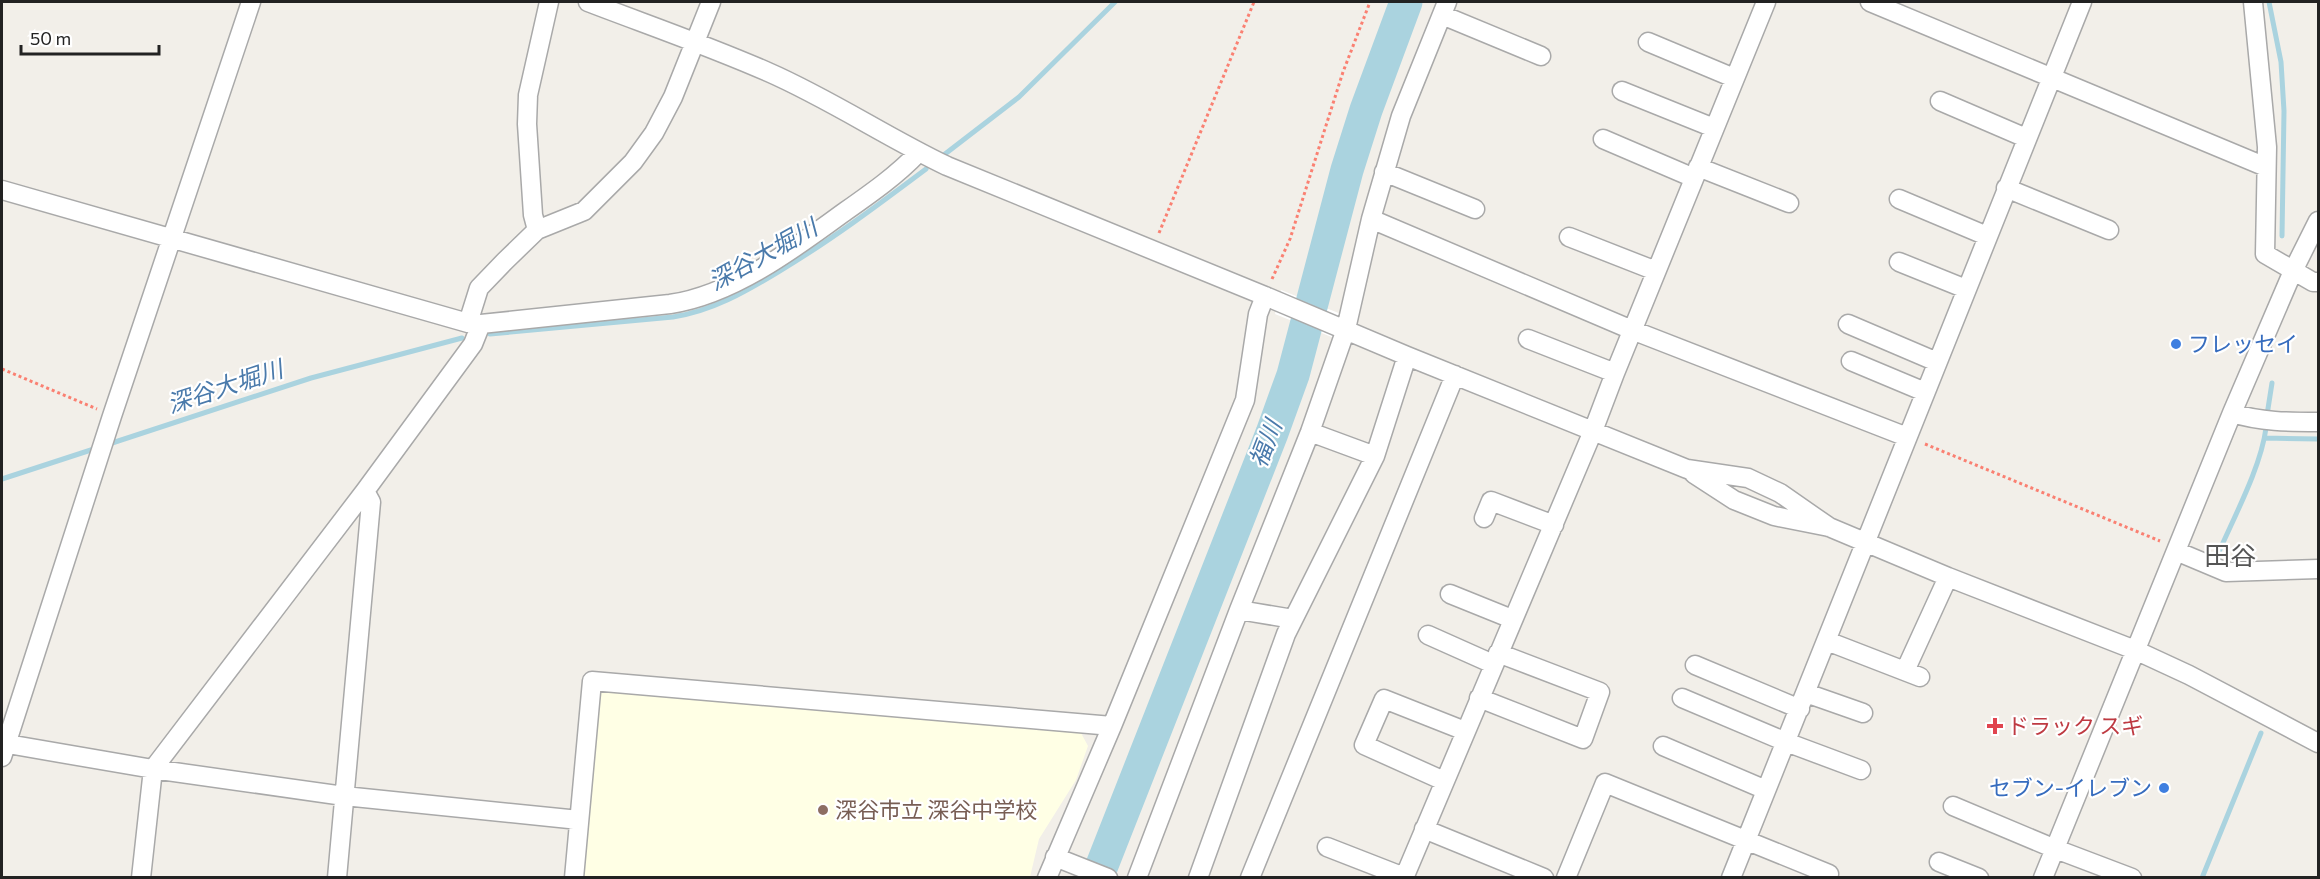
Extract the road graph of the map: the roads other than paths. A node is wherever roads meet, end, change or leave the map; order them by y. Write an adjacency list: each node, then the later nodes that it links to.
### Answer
1 (251, 2): 35 (street)
2 (549, 2): 31 (street)
3 (588, 2): 11 (street)
4 (711, 2): 11 (street)
5 (1766, 2): 14 (street)
6 (1870, 2): 13 (street)
7 (2082, 2): 13 (street)
8 (2253, 2): 21 (street)
9 (1445, 8): 12 (street); 22 (street)
10 (1648, 42): 14 (street)
11 (694, 43): 20 (street); 31 (street)
12 (1541, 56)
13 (2051, 77): 18 (street); 21 (street)
14 (1734, 78): 17 (street)
15 (1622, 91): 17 (street)
16 (1940, 101): 18 (street)
17 (1714, 128): 23 (street)
18 (2026, 138): 24 (street)
19 (1603, 139): 23 (street)
20 (918, 153): 41 (street); 42 (street)
21 (2266, 167): 37 (street)
22 (1384, 172): 28 (street); 29 (street)
23 (1696, 172): 27 (street); 38 (street)
24 (2006, 188): 32 (street); 33 (street)
25 (2, 190): 35 (street)
26 (1899, 199): 33 (street)
27 (1789, 203)
28 (1475, 209)
29 (1371, 219): 44 (street); 45 (street)
30 (2319, 221): 37 (street)
31 (537, 230): 42 (street)
32 (2109, 231)
33 (1987, 236): 40 (street)
34 (1569, 237): 38 (street)
35 (171, 238): 42 (street); 86 (street)
36 (1899, 262): 40 (street)
37 (2293, 271): 39 (street); 53 (street)
38 (1656, 272): 45 (street)
39 (2319, 282)
40 (1966, 290): 49 (street)
41 (1272, 299): 44 (street); 81 (street)
42 (474, 323): 60 (street)
43 (1848, 324): 49 (street)
44 (1341, 327): 47 (street); 56 (street)
45 (1632, 330): 50 (street); 57 (street)
46 (1528, 339): 50 (street)
47 (1407, 356): 51 (street); 58 (street)
48 (1851, 361): 52 (street)
49 (1937, 362): 52 (street)
50 (1615, 373): 55 (street)
51 (1455, 375): 55 (street); 108 (street)
52 (1925, 392): 57 (street)
53 (2232, 412): 54 (street); 65 (street)
54 (2319, 422)
55 (1593, 431): 59 (street); 62 (street)
56 (1310, 432): 58 (street); 69 (street)
57 (1907, 437): 64 (street)
58 (1375, 456): 70 (street)
59 (1687, 469): 63 (street); 63 (street)
60 (366, 491): 87 (street); 91 (street)
61 (1484, 518): 62 (street)
62 (1554, 525): 71 (street)
63 (1828, 527): 64 (street)
64 (1865, 541): 67 (street); 73 (street)
65 (2169, 546): 66 (street); 74 (street)
66 (2319, 569)
67 (1948, 577): 73 (street); 74 (street)
68 (1450, 594): 71 (street)
69 (1239, 610): 70 (street); 106 (street)
70 (1293, 619): 107 (street)
71 (1512, 619): 75 (street)
72 (1428, 635): 75 (street)
73 (1827, 641): 79 (street)
74 (2135, 650): 84 (street); 97 (street)
75 (1496, 659): 77 (street); 77 (street)
76 (1695, 665): 79 (street)
77 (1479, 698): 82 (street)
78 (1682, 698): 83 (street)
79 (1803, 701): 80 (street); 83 (street)
80 (1863, 712)
81 (1112, 726): 93 (street); 98 (street)
82 (1465, 731): 89 (street); 89 (street)
83 (1786, 742): 88 (street); 90 (street)
84 (2319, 743)
85 (1663, 746): 90 (street)
86 (2, 748): 87 (street)
87 (153, 769): 91 (street); 101 (street)
88 (1861, 770)
89 (1444, 781): 94 (street)
90 (1766, 790): 95 (street)
91 (344, 796): 93 (street); 102 (street)
92 (1953, 806): 97 (street)
93 (579, 820): 103 (street)
94 (1424, 828): 100 (street); 109 (street)
95 (1746, 841): 110 (street); 111 (street); 112 (street)
96 (1327, 847): 100 (street)
97 (2054, 848): 114 (street); 115 (street)
98 (1060, 860): 104 (street); 105 (street)
99 (1940, 862): 113 (street)
100 (1404, 877)
101 (141, 878)
102 (337, 878)
103 (574, 878)
104 (1047, 878)
105 (1108, 878)
106 (1137, 878)
107 (1198, 878)
108 (1251, 878)
109 (1544, 878)
110 (1566, 878)
111 (1731, 878)
112 (1828, 878)
113 (1979, 878)
114 (2043, 878)
115 (2132, 878)

